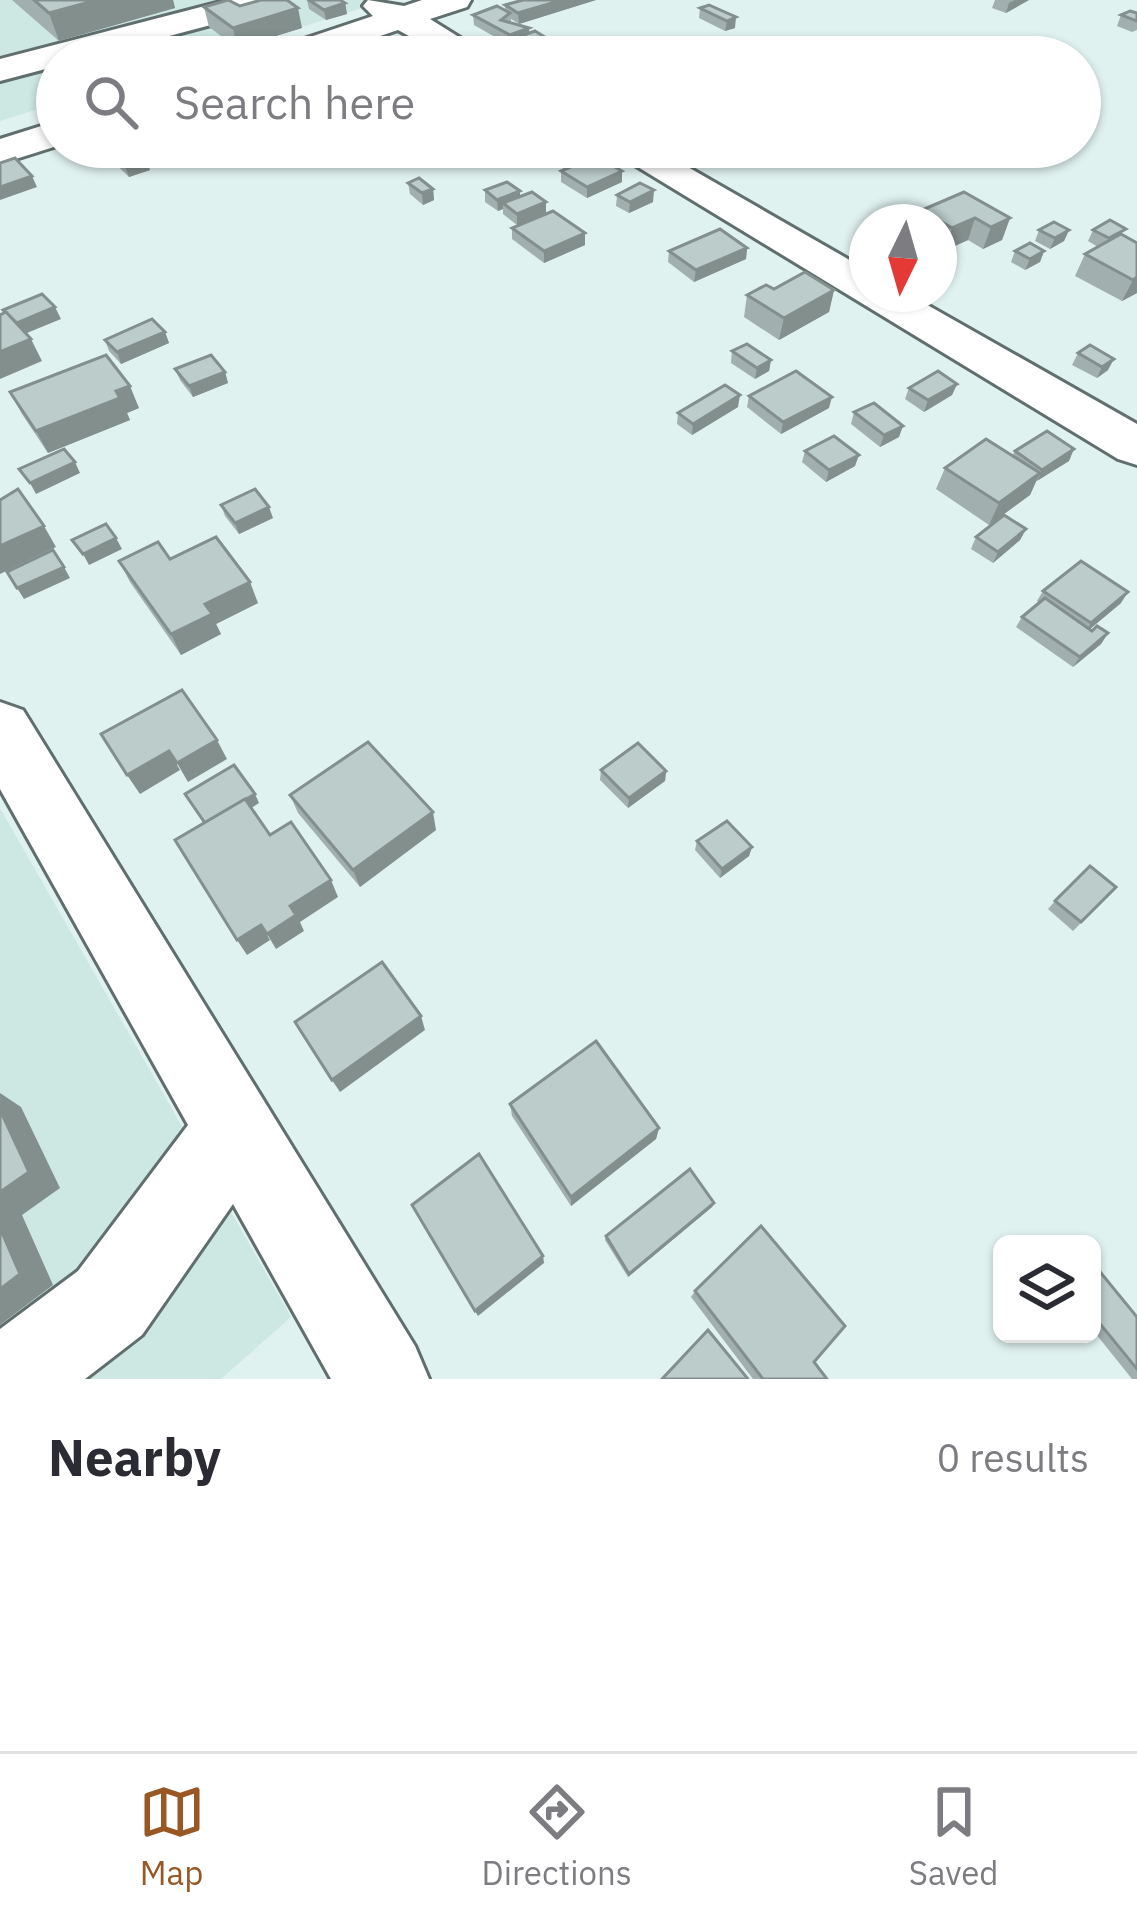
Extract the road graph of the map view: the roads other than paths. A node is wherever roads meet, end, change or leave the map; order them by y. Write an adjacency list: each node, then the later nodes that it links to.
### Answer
1 (267, 0): 5 (street)
2 (366, 0): 4 (street)
3 (455, 0): 4 (street)
4 (405, 16): 6 (street); 7 (street)
5 (130, 36)
6 (345, 36)
7 (438, 36)
8 (36, 61): 9 (street)
9 (0, 70)
10 (36, 140): 11 (street)
11 (0, 152)
12 (661, 168): 13 (street)
13 (849, 278)
14 (906, 312): 15 (street)
15 (1137, 447)
16 (0, 729): 17 (street)
17 (236, 1129): 18 (street); 19 (street)
18 (10, 1379)
19 (382, 1379)

